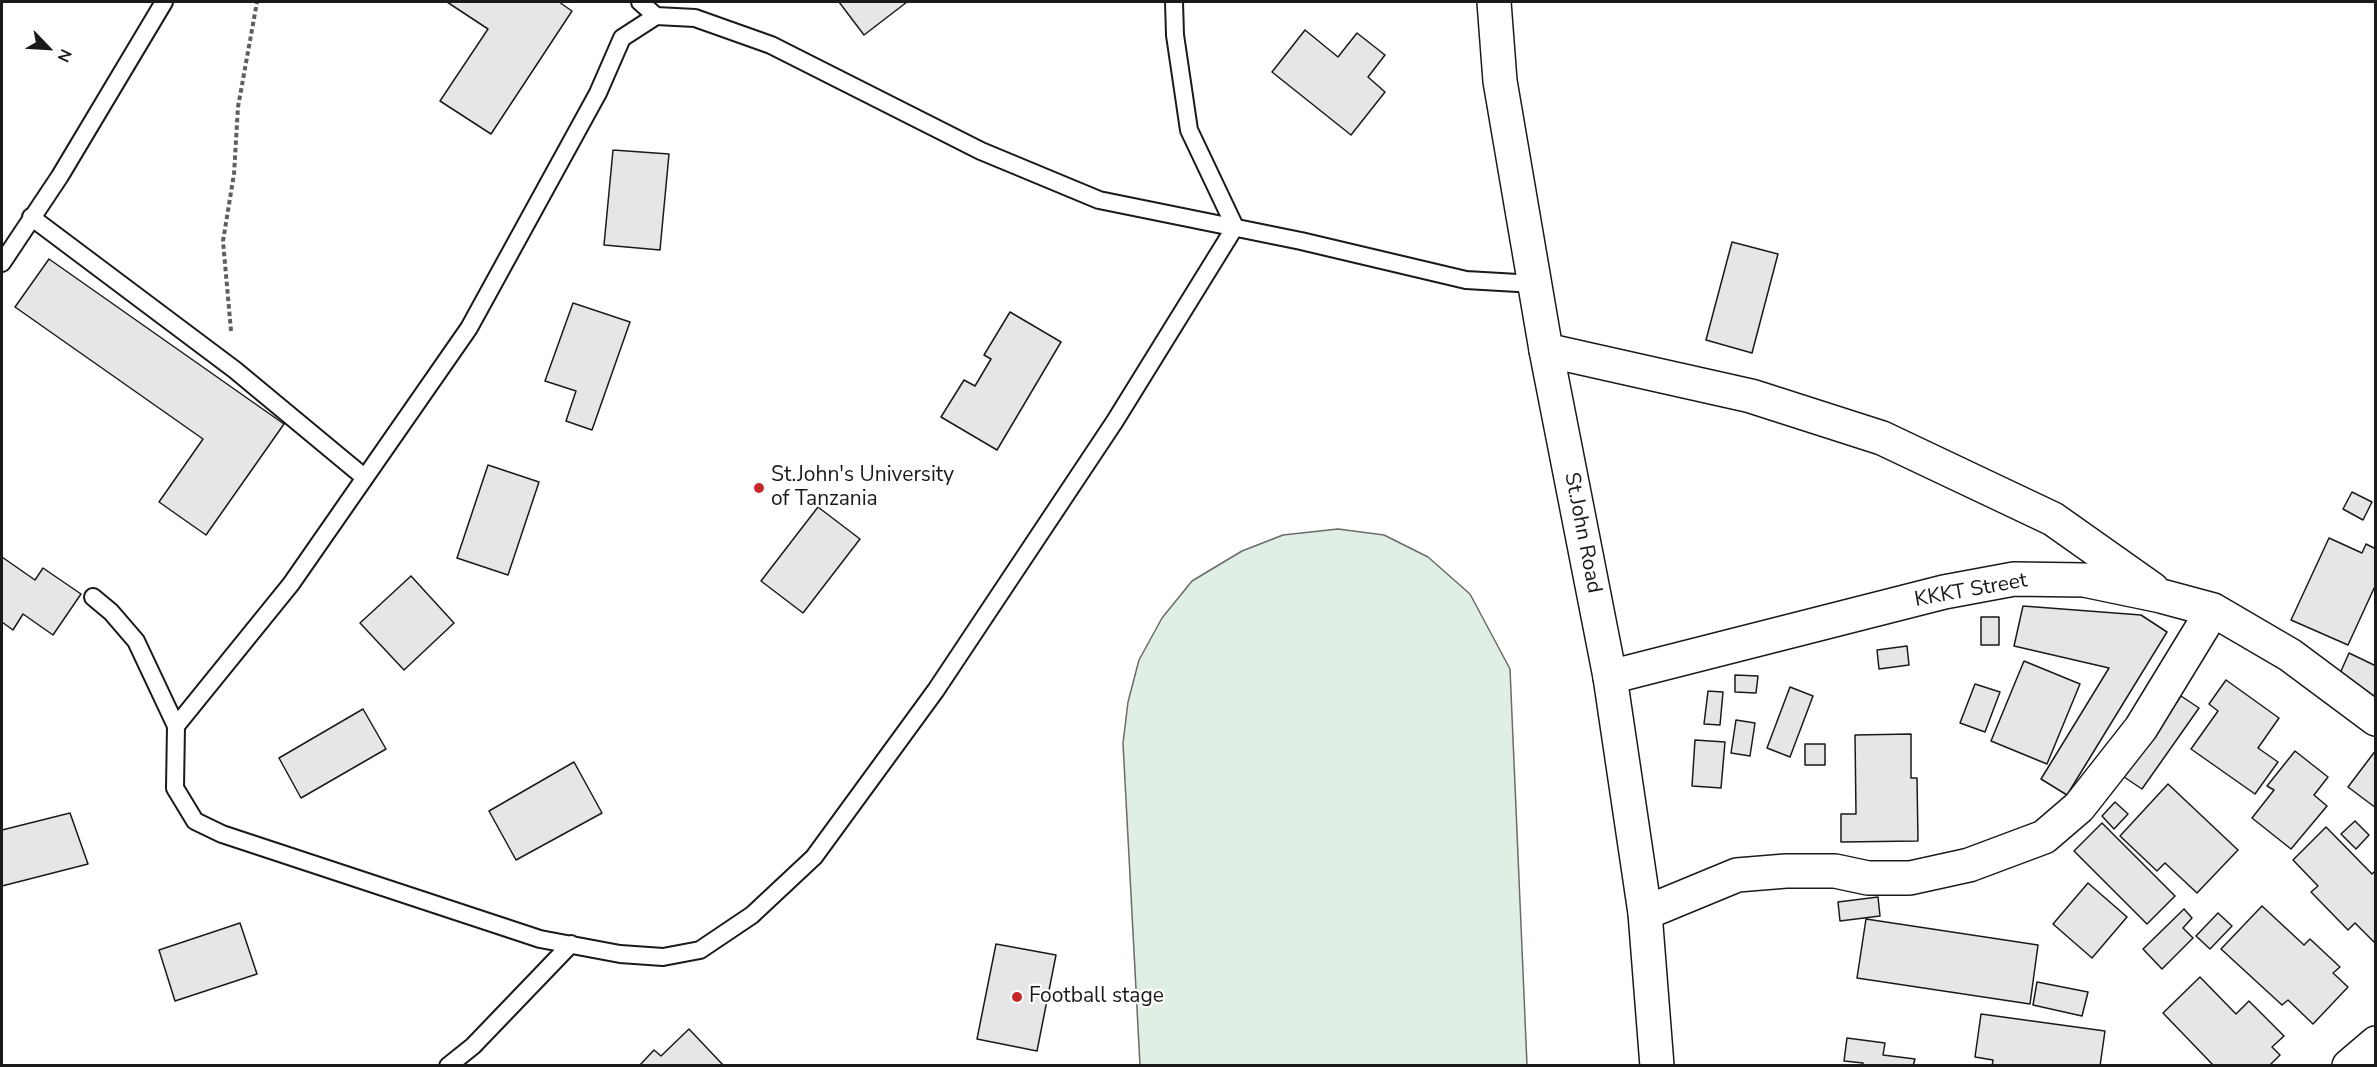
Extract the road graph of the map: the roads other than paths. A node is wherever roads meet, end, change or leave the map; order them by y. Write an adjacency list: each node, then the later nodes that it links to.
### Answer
1 (164, 2): 6 (lane)
2 (640, 2): 5 (lane)
3 (1174, 2): 7 (lane)
4 (1494, 2): 10 (street, St.John Road)
5 (656, 16): 7 (lane); 12 (lane)
6 (31, 217): 9 (lane); 12 (lane)
7 (1235, 227): 10 (lane); 20 (lane)
8 (2, 232): 9 (lane)
9 (6, 256)
10 (1536, 284): 11 (street, St.John Road)
11 (1546, 350): 13 (street); 16 (street, St.John Road)
12 (364, 477): 18 (lane)
13 (2161, 596): 15 (street, KKKT Street); 16 (street, KKKT Street)
14 (93, 597): 18 (lane)
15 (2213, 610): 17 (street, KKKT Street); 19 (street)
16 (1610, 677): 19 (street, St.John Road)
17 (2376, 719)
18 (176, 726): 20 (lane)
19 (1645, 913): 23 (street, St.John Road)
20 (571, 945): 22 (lane)
21 (2376, 1043): 24 (street)
22 (448, 1065)
23 (1658, 1065)
24 (2349, 1065)

